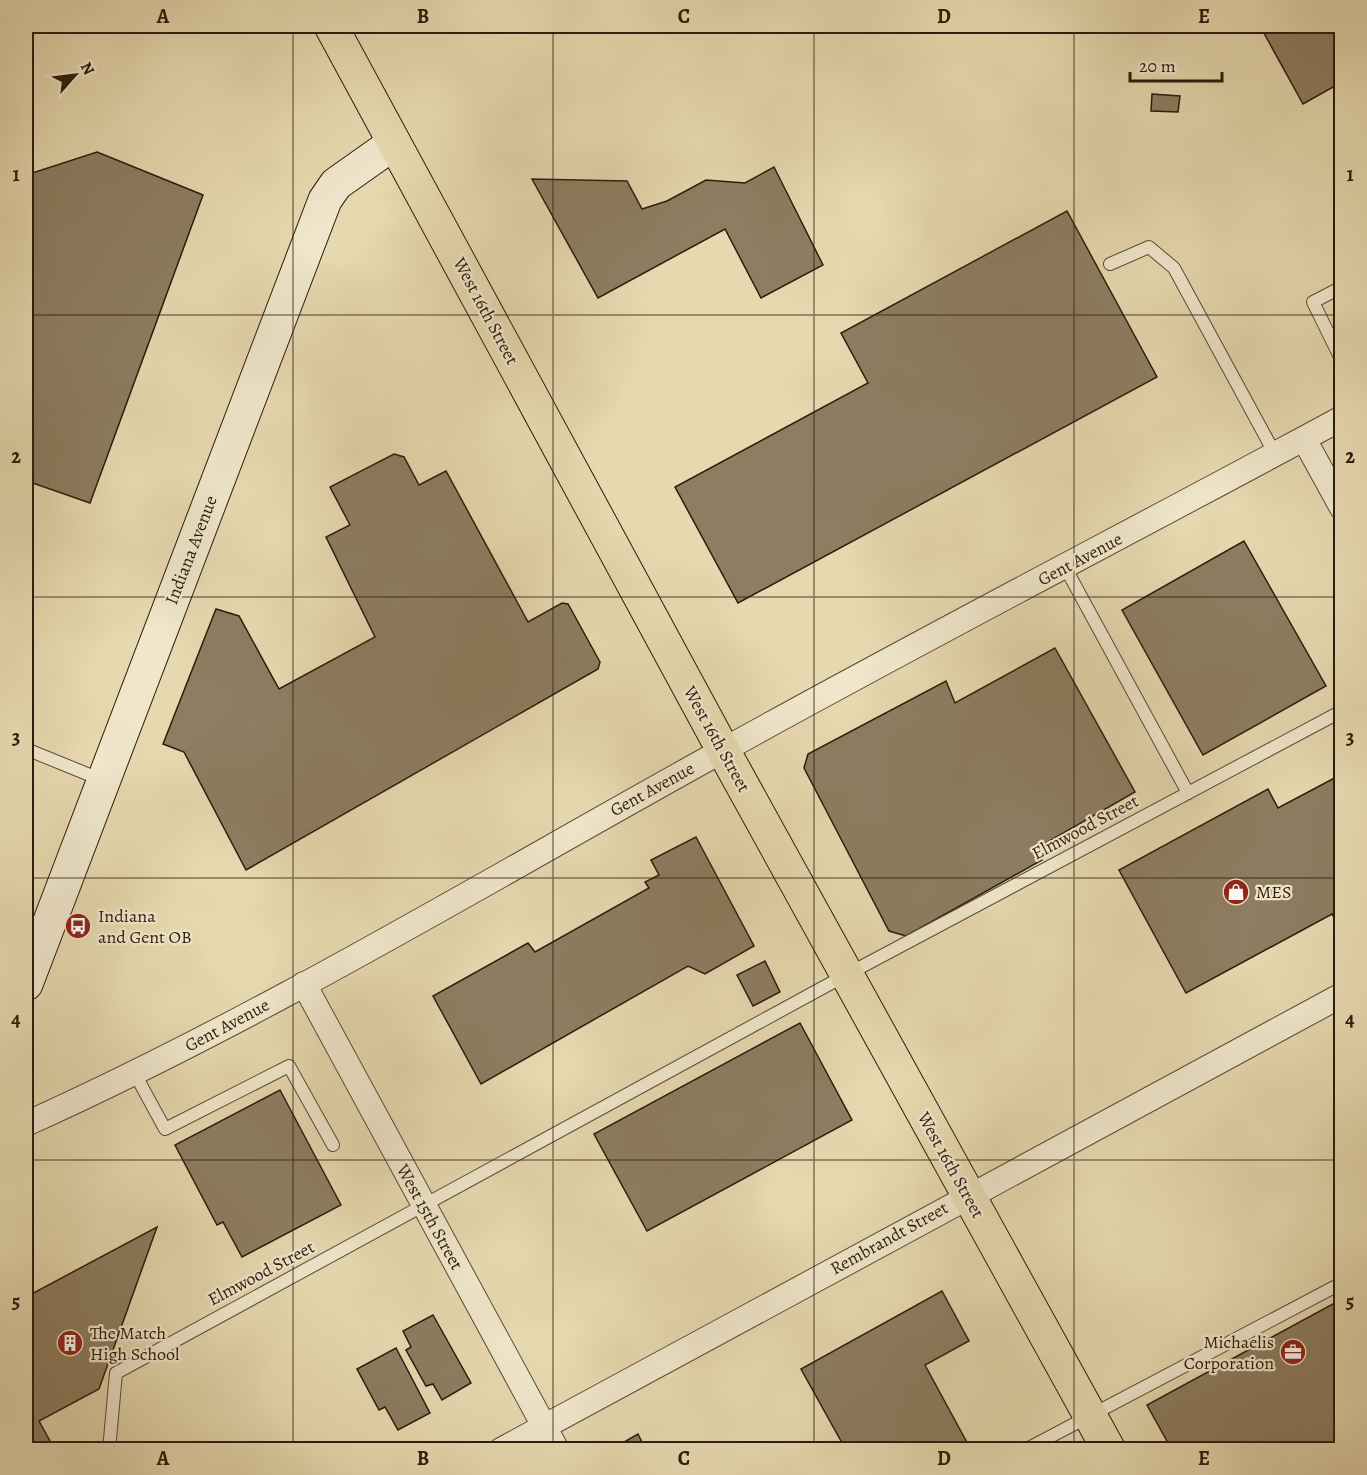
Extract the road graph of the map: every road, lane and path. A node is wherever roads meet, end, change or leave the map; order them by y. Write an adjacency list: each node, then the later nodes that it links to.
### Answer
1 (331, 26): 2 (main road, West 16th Street)
2 (394, 143): 13 (main road, West 16th Street); 14 (main road, Indiana Avenue)
3 (1110, 264): 8 (lane)
4 (1341, 286): 5 (lane)
5 (1341, 361)
6 (1341, 418): 7 (street, Gent Avenue)
7 (1304, 439): 8 (street, Gent Avenue); 9 (street)
8 (1275, 454): 10 (street, Gent Avenue)
9 (1341, 508)
10 (1065, 567): 13 (street, Gent Avenue); 15 (lane)
11 (1341, 711): 15 (lane, Elmwood Street)
12 (26, 749): 14 (lane)
13 (723, 750): 16 (main road, West 16th Street); 18 (street, Gent Avenue)
14 (103, 780): 17 (main road, Indiana Avenue)
15 (1188, 793): 16 (lane, Elmwood Street)
16 (846, 975): 23 (main road, West 16th Street); 24 (lane, Elmwood Street)
17 (26, 984)
18 (304, 984): 20 (street, Gent Avenue); 24 (street, West 15th Street)
19 (1341, 995): 23 (street, Rembrandt Street)
20 (135, 1074): 21 (street, Gent Avenue); 22 (lane)
21 (26, 1124)
22 (333, 1145)
23 (968, 1195): 26 (main road, West 16th Street); 27 (street, Rembrandt Street)
24 (424, 1206): 27 (street, West 15th Street); 28 (lane, Elmwood Street)
25 (1341, 1283): 26 (lane)
26 (1090, 1415): 31 (lane); 32 (main road, West 16th Street)
27 (544, 1426): 29 (street, Rembrandt Street); 30 (street, West 15th Street)
28 (109, 1449)
29 (501, 1449)
30 (557, 1449)
31 (1025, 1449)
32 (1109, 1449)

